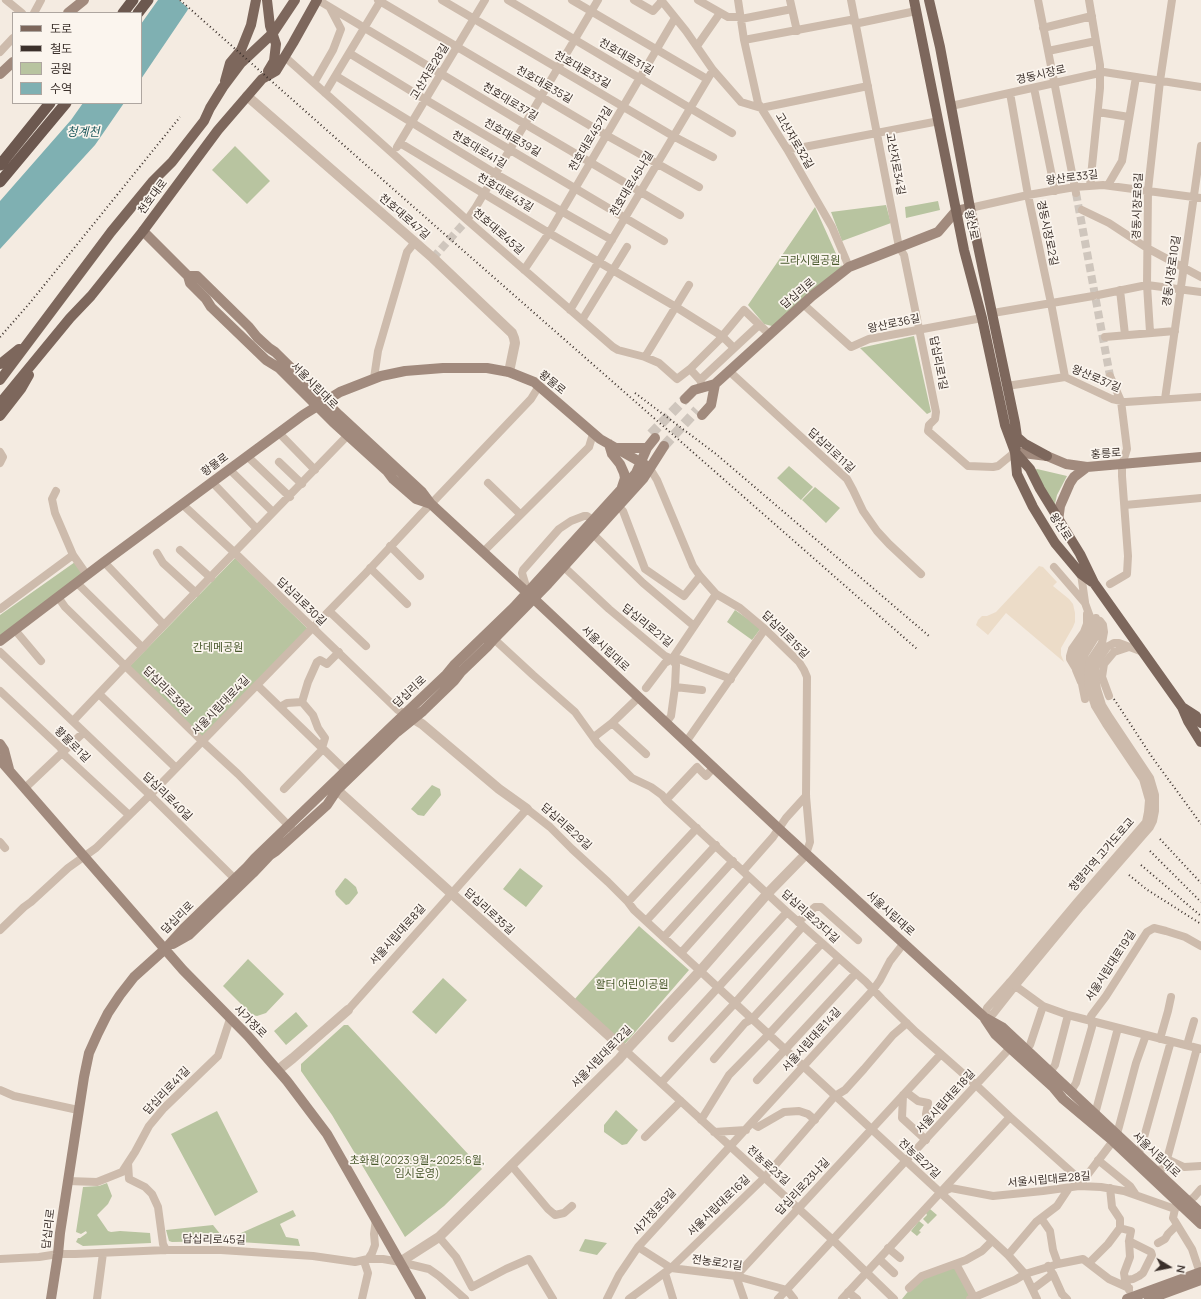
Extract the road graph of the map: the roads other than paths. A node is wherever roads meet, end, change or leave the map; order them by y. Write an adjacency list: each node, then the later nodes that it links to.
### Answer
1 (6, 0): 31 (street)
2 (41, 0): 32 (street)
3 (84, 0): 33 (main road)
4 (133, 0): 34 (highway)
5 (148, 0): 35 (highway)
6 (256, 0): 72 (main road)
7 (267, 0): 45 (main road)
8 (295, 0): 45 (main road, 천호대로)
9 (317, 0): 27 (street, 천호대로37길); 56 (main road, 천호대로)
10 (380, 0): 42 (street); 51 (street, 천호대로35길)
11 (442, 0): 39 (street, 천호대로33길)
12 (485, 0): 39 (street, 고산자로28길)
13 (508, 0): 47 (street, 천호대로31길)
14 (572, 0): 29 (street)
15 (598, 0): 29 (street)
16 (634, 0): 17 (street)
17 (661, 0): 38 (street)
18 (698, 0): 36 (street)
19 (738, 0): 40 (street, 고산자로32길)
20 (790, 0): 28 (street)
21 (851, 0): 41 (street, 고산자로34길)
22 (914, 0): 30 (main road, 왕산로)
23 (929, 0): 82 (main road, 왕산로)
24 (1038, 0): 43 (street)
25 (1089, 0): 37 (street)
26 (1172, 0): 68 (street, 경동시장로8길)
27 (330, 7): 42 (street, 천호대로37길); 69 (street)
28 (792, 9): 40 (street); 44 (street)
29 (592, 11): 47 (street); 52 (street)
30 (916, 11): 41 (street); 88 (main road, 왕산로)
31 (21, 12)
32 (35, 12)
33 (69, 12)
34 (124, 12)
35 (139, 12)
36 (720, 13): 40 (street); 50 (street)
37 (1092, 16): 43 (street); 49 (street)
38 (675, 18): 50 (street); 52 (street, 천호대로45가길)
39 (474, 19): 51 (street, 고산자로28길); 58 (street, 천호대로33길)
40 (741, 19): 48 (street, 고산자로32길)
41 (855, 22): 44 (street); 71 (street, 고산자로34길)
42 (364, 28): 55 (street); 62 (street, 천호대로37길)
43 (1043, 28): 53 (street)
44 (797, 31): 48 (street)
45 (272, 33): 66 (main road); 72 (main road, 천호대로)
46 (12, 39): 54 (street)
47 (575, 40): 58 (street); 64 (street, 천호대로31길)
48 (744, 40): 85 (street, 고산자로32길)
49 (1096, 41): 53 (street); 61 (street)
50 (697, 46): 59 (street)
51 (457, 47): 62 (street, 고산자로28길); 78 (street, 천호대로35길)
52 (656, 49): 64 (street, 천호대로45가길); 67 (street)
53 (1048, 51): 70 (street)
54 (0, 52)
55 (349, 53): 63 (street); 79 (street, 천호대로39길)
56 (285, 57): 66 (main road, 천호대로); 69 (street, 천호대로45길)
57 (12, 63): 60 (main road)
58 (558, 69): 78 (street); 83 (street, 천호대로33길)
59 (713, 70): 67 (street, 천호대로45나길); 85 (street)
60 (0, 73)
61 (1100, 73): 65 (street, 경동시장로); 70 (street, 경동시장로); 86 (street)
62 (441, 74): 79 (street, 고산자로28길); 90 (street, 천호대로37길)
63 (336, 76): 75 (street); 89 (street, 천호대로41길)
64 (640, 78): 83 (street, 천호대로45가길); 84 (street, 천호대로31길)
65 (1136, 78): 68 (street, 경동시장로); 87 (street)
66 (262, 79): 77 (main road, 천호대로)
67 (707, 79): 84 (street, 천호대로45나길)
68 (1160, 81): 74 (street, 경동시장로); 111 (street, 경동시장로8길)
69 (314, 83): 75 (street, 천호대로45길)
70 (1055, 83): 73 (street, 경동시장로); 110 (street)
71 (868, 86): 85 (street); 92 (street, 고산자로34길)
72 (223, 87): 156 (main road, 천호대로)
73 (1034, 88): 76 (street, 경동시장로); 112 (street)
74 (1201, 88)
75 (325, 93): 99 (street, 천호대로45길)
76 (1010, 93): 82 (street, 경동시장로); 115 (street, 경동시장로2길)
77 (247, 96): 124 (main road, 천호대로); 128 (street, 천호대로47길)
78 (542, 97): 90 (street); 93 (street, 천호대로35길)
79 (426, 100): 89 (street, 고산자로28길); 96 (street, 천호대로39길)
80 (49, 104): 103 (highway)
81 (65, 104): 105 (highway)
82 (951, 106): 117 (main road, 왕산로)
83 (623, 107): 93 (street, 천호대로45가길); 94 (street, 천호대로33길)
84 (690, 108): 91 (street, 천호대로31길); 94 (street, 천호대로45나길)
85 (761, 108): 97 (street, 고산자로32길)
86 (1098, 112): 87 (street); 107 (street)
87 (1129, 117): 106 (street)
88 (939, 121): 92 (street); 120 (main road, 왕산로)
89 (412, 122): 95 (street, 고산자로28길); 104 (street, 천호대로41길)
90 (525, 124): 96 (street); 101 (street, 천호대로37길)
91 (732, 133)
92 (877, 133): 97 (street); 130 (street, 고산자로34길)
93 (606, 135): 101 (street, 천호대로45가길); 102 (street, 천호대로35길)
94 (673, 136): 100 (street, 천호대로33길); 102 (street, 천호대로45나길)
95 (400, 143): 99 (street, 고산자로28길); 114 (street, 천호대로43길)
96 (511, 149): 104 (street); 109 (street, 천호대로39길)
97 (787, 149): 133 (street, 고산자로32길)
98 (1201, 151): 116 (street, 경동시장로10길)
99 (393, 154): 123 (street, 천호대로45길)
100 (713, 157)
101 (591, 162): 109 (street, 천호대로45가길); 113 (street, 천호대로37길)
102 (657, 164): 108 (street, 천호대로35길); 113 (street, 천호대로45나길)
103 (0, 165)
104 (496, 174): 114 (street); 119 (street, 천호대로41길)
105 (0, 182)
106 (1108, 185): 107 (street, 왕산로33길); 111 (street, 왕산로33길)
107 (1090, 186): 110 (street, 왕산로33길)
108 (699, 187)
109 (575, 188): 119 (street, 천호대로45가길); 122 (street, 천호대로39길)
110 (1075, 190): 112 (street, 왕산로33길)
111 (1148, 190): 116 (street, 왕산로33길); 131 (street, 경동시장로8길)
112 (1055, 191): 115 (street, 왕산로33길)
113 (640, 192): 121 (street, 천호대로37길); 122 (street, 천호대로45나길)
114 (484, 194): 123 (street); 125 (street, 천호대로43길)
115 (1028, 195): 117 (street, 왕산로33길); 143 (street, 경동시장로2길)
116 (1197, 197): 134 (street, 경동시장로10길)
117 (970, 208): 120 (main road); 147 (main road, 왕산로)
118 (1082, 210): 131 (street)
119 (562, 211): 125 (street, 천호대로45가길); 126 (street, 천호대로41길)
120 (956, 211): 130 (main road, 답십리로); 148 (main road, 왕산로)
121 (680, 214)
122 (625, 217): 126 (street, 천호대로45나길); 127 (street, 천호대로39길)
123 (467, 220): 135 (street, 천호대로45길)
124 (143, 231): 160 (main road, 천호대로); 179 (main road, 서울시립대로)
125 (549, 233): 132 (street, 천호대로43길); 135 (street, 천호대로45가길)
126 (612, 240): 132 (street, 천호대로45나길)
127 (664, 241)
128 (415, 242): 165 (street, 천호대로47길); 168 (street)
129 (627, 247): 136 (street)
130 (899, 247): 133 (main road, 답십리로); 151 (street, 답십리로1길)
131 (1147, 248): 134 (street); 139 (street, 경동시장로8길)
132 (598, 262): 136 (street, 천호대로43길); 146 (street, 천호대로45나길)
133 (850, 267): 144 (main road, 답십리로)
134 (1184, 268): 137 (street); 141 (street, 경동시장로10길)
135 (524, 270): 146 (street, 천호대로45길)
136 (613, 270): 145 (street, 천호대로43길); 149 (street)
137 (1201, 277)
138 (689, 285): 145 (street)
139 (1147, 285): 140 (street); 141 (street); 153 (street, 경동시장로8길)
140 (1120, 290): 143 (street); 155 (street)
141 (1181, 290): 142 (street); 152 (street, 경동시장로10길)
142 (1201, 292)
143 (1051, 303): 147 (street); 167 (street, 경동시장로2길)
144 (803, 304): 151 (street, 왕산로36길); 154 (main road, 답십리로)
145 (676, 307): 157 (street, 천호대로43길); 161 (street)
146 (570, 310): 149 (street, 천호대로45길)
147 (992, 313): 173 (main road, 왕산로)
148 (982, 318): 151 (street, 왕산로36길); 191 (main road, 왕산로)
149 (582, 320): 161 (street, 천호대로45길)
150 (759, 325): 154 (street); 157 (street); 159 (street)
151 (920, 329): 191 (street, 답십리로1길)
152 (1175, 331): 153 (street); 175 (street, 경동시장로10길)
153 (1150, 332): 155 (street)
154 (769, 334): 164 (main road, 답십리로)
155 (1125, 335): 158 (street)
156 (34, 336): 162 (main road); 169 (main road, 천호대로)
157 (722, 336): 159 (street, 천호대로43길); 163 (street)
158 (1105, 337)
159 (734, 348): 170 (street)
160 (40, 355): 178 (main road, 천호대로); 181 (main road)
161 (645, 357): 163 (street, 천호대로45길)
162 (0, 364)
163 (690, 369): 170 (street)
164 (729, 371): 171 (main road, 답십리로); 229 (street, 답십리로11길)
165 (509, 372): 168 (main road, 황물로); 172 (main road, 황물로)
166 (1110, 376): 177 (street)
167 (1065, 377): 173 (street, 왕산로37길); 177 (street, 왕산로37길)
168 (374, 378): 179 (main road, 황물로)
169 (0, 380)
170 (701, 384): 171 (main road, 답십리로); 176 (main road, 답십리로)
171 (715, 384): 180 (main road)
172 (539, 386): 183 (main road, 황물로); 210 (street, 서울시립대로4길)
173 (1007, 386): 186 (main road, 왕산로)
174 (1201, 397): 175 (street, 왕산로37길)
175 (1165, 399): 177 (street, 왕산로37길)
176 (687, 400)
177 (1121, 401): 198 (street)
178 (0, 403)
179 (321, 403): 182 (main road, 황물로); 184 (main road, 서울시립대로); 210 (main road, 서울시립대로)
180 (700, 412)
181 (0, 416)
182 (279, 433): 192 (main road, 황물로); 201 (street)
183 (593, 434): 187 (main road, 황물로); 214 (street)
184 (348, 435): 201 (street); 210 (main road, 서울시립대로)
185 (653, 436): 188 (main road, 답십리로)
186 (1017, 437): 191 (main road, 왕산로); 193 (main road)
187 (612, 446): 188 (main road); 197 (main road, 황물로); 205 (main road)
188 (642, 448): 197 (main road, 답십리로)
189 (666, 448): 197 (main road, 답십리로)
190 (0, 452): 196 (street)
191 (1015, 452): 193 (main road, 홍릉로); 216 (main road, 왕산로); 230 (main road, 왕산로)
192 (247, 456): 200 (main road, 황물로); 207 (street)
193 (1047, 456): 199 (main road, 홍릉로)
194 (1201, 457): 198 (main road, 홍릉로)
195 (280, 462): 204 (street)
196 (0, 463)
197 (645, 465): 205 (main road, 답십리로); 212 (main road, 답십리로); 233 (street, 답십리로15길)
198 (1122, 465): 199 (main road, 홍릉로); 211 (street)
199 (1086, 467): 216 (main road)
200 (229, 469): 202 (main road, 황물로); 213 (street)
201 (315, 470): 204 (street)
202 (212, 482): 209 (main road, 황물로); 217 (street)
203 (488, 483): 214 (street)
204 (302, 484): 207 (street)
205 (621, 489): 215 (main road, 답십리로)
206 (56, 491): 224 (street)
207 (290, 497): 213 (street)
208 (1201, 498): 211 (street)
209 (182, 504): 223 (street, 답십리로30길); 225 (main road, 황물로)
210 (431, 504): 219 (street, 서울시립대로4길); 221 (main road, 서울시립대로)
211 (1125, 505): 237 (street)
212 (618, 506): 218 (main road, 답십리로); 233 (street)
213 (273, 512): 217 (street)
214 (520, 514): 221 (street)
215 (593, 520): 240 (main road, 답십리로); 240 (street)
216 (1058, 520): 236 (main road, 왕산로)
217 (257, 529): 223 (street)
218 (593, 534): 226 (main road, 답십리로); 248 (street)
219 (390, 546): 228 (street, 서울시립대로4길); 232 (street)
220 (180, 550): 234 (street)
221 (483, 552): 240 (main road, 서울시립대로)
222 (157, 553): 238 (street)
223 (235, 553): 234 (street); 249 (street, 답십리로30길)
224 (73, 555): 231 (street); 244 (street)
225 (104, 562): 231 (main road, 황물로); 247 (street)
226 (564, 566): 240 (main road, 답십리로); 261 (street, 답십리로21길)
227 (1054, 567): 242 (street)
228 (370, 568): 243 (street); 245 (street, 서울시립대로4길)
229 (921, 574)
230 (1081, 574): 236 (main road, 왕산로); 242 (street)
231 (87, 575): 235 (main road, 황물로)
232 (420, 576)
233 (700, 576): 239 (street, 답십리로15길)
234 (211, 578): 238 (street)
235 (77, 583): 241 (main road, 황물로); 257 (street)
236 (1094, 583): 260 (main road, 왕산로)
237 (1110, 584)
238 (196, 593): 247 (street)
239 (716, 594): 248 (street); 250 (street, 답십리로15길)
240 (531, 596): 252 (main road, 답십리로); 274 (main road, 서울시립대로); 279 (main road, 답십리로)
241 (58, 597): 251 (main road, 황물로); 263 (street, 답십리로38길)
242 (1086, 603): 246 (street); 264 (street); 264 (street)
243 (406, 604)
244 (0, 609)
245 (329, 611): 249 (street, 서울시립대로4길); 255 (street)
246 (1096, 617): 254 (street); 266 (street)
247 (164, 625): 257 (street)
248 (694, 626): 261 (street)
249 (312, 628): 259 (street, 답십리로30길); 267 (street, 서울시립대로4길)
250 (765, 629): 265 (street); 302 (street, 답십리로15길)
251 (15, 630): 253 (main road, 황물로); 262 (street)
252 (494, 639): 279 (main road, 답십리로); 285 (street, 답십리로23다길)
253 (0, 641)
254 (1105, 645): 256 (street); 333 (street, 청량리역 고가도로교, bridge)
255 (366, 646)
256 (1129, 647): 260 (street); 273 (street)
257 (143, 648): 263 (street)
258 (0, 652): 280 (street, 답십리로40길)
259 (339, 652): 276 (street); 279 (street, 답십리로30길)
260 (1143, 652): 278 (main road, 왕산로)
261 (672, 659): 265 (street, 답십리로21길); 268 (street); 269 (street)
262 (42, 661)
263 (126, 666): 272 (street); 286 (street, 답십리로38길)
264 (1076, 670): 266 (street)
265 (731, 679): 287 (street)
266 (1081, 682): 275 (street)
267 (257, 685): 277 (street); 286 (street, 서울시립대로4길)
268 (674, 687): 270 (street); 282 (street)
269 (646, 688)
270 (702, 690)
271 (0, 691): 291 (street, 황물로1길)
272 (99, 694): 280 (street); 295 (street)
273 (1109, 696)
274 (639, 697): 281 (street); 282 (main road, 서울시립대로)
275 (1085, 699)
276 (302, 702): 277 (street); 290 (street)
277 (280, 707): 290 (street)
278 (1182, 707): 283 (main road, 왕산로); 288 (main road, 왕산로)
279 (409, 716): 297 (main road, 답십리로); 300 (main road, 답십리로); 304 (street, 답십리로29길)
280 (73, 721): 284 (street, 답십리로40길)
281 (612, 723): 285 (street); 292 (street)
282 (666, 723): 287 (main road, 서울시립대로)
283 (1201, 723)
284 (84, 732): 291 (street); 301 (street, 답십리로40길)
285 (594, 737): 303 (street, 답십리로23다길)
286 (202, 741): 295 (street, 서울시립대로4길); 306 (street, 답십리로38길)
287 (686, 742): 294 (main road, 서울시립대로)
288 (1201, 742)
289 (0, 744): 296 (main road)
290 (322, 746): 297 (street); 299 (street)
291 (62, 753): 298 (street); 305 (street, 황물로1길)
292 (646, 754)
293 (0, 760): 296 (main road, 사가정로)
294 (714, 767): 303 (street); 308 (main road, 서울시립대로)
295 (176, 768): 301 (street, 서울시립대로4길)
296 (5, 769): 298 (main road, 사가정로)
297 (346, 770): 306 (main road, 답십리로)
298 (25, 788): 312 (main road, 사가정로)
299 (284, 789)
300 (337, 790): 309 (main road, 답십리로); 317 (street, 답십리로35길)
301 (150, 795): 305 (street, 서울시립대로4길); 315 (street, 답십리로40길)
302 (806, 796): 308 (street); 311 (street, 답십리로15길)
303 (666, 800): 307 (street, 답십리로23다길)
304 (527, 809): 317 (street, 서울시립대로8길); 318 (street, 답십리로29길)
305 (129, 815): 312 (street, 서울시립대로4길)
306 (288, 825): 309 (street, 답십리로38길); 315 (main road, 답십리로)
307 (697, 828): 310 (street, 답십리로23다길); 318 (street)
308 (779, 829): 311 (main road, 서울시립대로); 314 (street)
309 (296, 833): 328 (main road, 답십리로)
310 (716, 845): 313 (street, 답십리로23다길); 320 (street)
311 (806, 854): 316 (street, 서울시립대로12길); 326 (main road, 서울시립대로)
312 (84, 857): 322 (street, 서울시립대로4길); 328 (main road, 사가정로)
313 (733, 861): 314 (street, 답십리로23다길); 323 (street)
314 (746, 874): 316 (street, 답십리로23다길); 329 (street)
315 (235, 880): 328 (main road, 답십리로)
316 (768, 893): 319 (street, 답십리로23다길); 331 (street, 서울시립대로12길)
317 (451, 894): 339 (street, 서울시립대로8길); 358 (street, 답십리로35길)
318 (628, 902): 320 (street, 답십리로29길)
319 (787, 912): 321 (street, 답십리로23다길); 334 (street)
320 (646, 921): 323 (street, 답십리로29길)
321 (800, 924): 324 (street); 325 (street, 답십리로23다길); 337 (street)
322 (0, 930)
323 (664, 937): 329 (street, 답십리로29길)
324 (858, 940)
325 (822, 943): 330 (street, 답십리로23다길); 343 (street)
326 (904, 943): 335 (street, 서울시립대로14길); 341 (main road, 서울시립대로)
327 (1201, 946): 344 (street, 서울시립대로19길)
328 (164, 950): 342 (main road, 사가정로); 372 (main road, 답십리로)
329 (681, 954): 331 (street, 답십리로29길)
330 (839, 958): 332 (street, 답십리로23다길); 348 (street)
331 (700, 970): 334 (street, 전농로27길); 358 (street, 서울시립대로12길)
332 (856, 973): 335 (street, 답십리로23다길); 357 (street)
333 (1012, 984): 338 (street); 341 (street, 청량리역 고가도로교)
334 (718, 988): 337 (street, 전농로27길); 350 (street)
335 (873, 990): 346 (street, 답십리로23다길); 361 (street, 서울시립대로14길)
336 (1171, 997): 351 (street)
337 (735, 1003): 343 (street, 전농로27길); 365 (street)
338 (1043, 1006): 340 (street); 353 (street)
339 (348, 1010): 362 (street, 서울시립대로8길)
340 (1068, 1015): 344 (street); 363 (street)
341 (984, 1017): 355 (main road, 서울시립대로); 363 (main road, 서울시립대로)
342 (230, 1019): 362 (main road, 사가정로); 390 (street, 답십리로41길)
343 (752, 1019): 348 (street, 전농로27길); 360 (street)
344 (1092, 1021): 347 (street); 368 (street, 서울시립대로19길)
345 (1194, 1021): 354 (street)
346 (907, 1023): 359 (street, 답십리로23다길); 370 (street, 서울시립대로16길)
347 (1118, 1028): 349 (street); 374 (street)
348 (769, 1034): 357 (street, 전농로27길); 376 (street)
349 (1146, 1035): 351 (street); 383 (street)
350 (672, 1038)
351 (1160, 1039): 352 (street)
352 (1171, 1041): 354 (street); 386 (street)
353 (1030, 1045)
354 (1187, 1045): 356 (street)
355 (1010, 1048): 366 (street, 서울시립대로18길); 383 (main road, 서울시립대로)
356 (1199, 1048): 387 (street)
357 (785, 1049): 361 (street, 전농로27길); 364 (street)
358 (626, 1051): 365 (street, 전농로23길); 391 (street, 서울시립대로12길)
359 (941, 1054): 366 (street, 답십리로23다길); 369 (street, 답십리로23나길)
360 (714, 1059)
361 (804, 1066): 370 (street, 전농로27길); 378 (street, 서울시립대로14길)
362 (278, 1070): 407 (main road, 사가정로)
363 (1050, 1072): 368 (main road, 서울시립대로)
364 (757, 1080)
365 (661, 1083): 371 (street, 전농로23길)
366 (976, 1085): 375 (street, 답십리로23다길); 384 (street, 서울시립대로18길)
367 (0, 1090): 372 (street)
368 (1071, 1091): 374 (main road, 서울시립대로)
369 (904, 1094): 373 (street); 380 (street, 답십리로23나길); 384 (street)
370 (835, 1096): 377 (street, 서울시립대로16길); 380 (street, 전농로27길)
371 (680, 1101): 376 (street, 전농로23길); 382 (street)
372 (78, 1110): 395 (main road, 답십리로)
373 (926, 1114)
374 (1095, 1114): 383 (main road, 서울시립대로)
375 (1010, 1117): 396 (street, 답십리로23다길); 400 (street)
376 (701, 1120): 381 (street, 전농로23길)
377 (815, 1120): 378 (street); 394 (street, 서울시립대로16길)
378 (752, 1123): 379 (street, 서울시립대로14길)
379 (746, 1130): 381 (street); 385 (street, 서울시립대로14길)
380 (871, 1130): 389 (street, 전농로27길); 404 (street, 답십리로23나길)
381 (714, 1132): 385 (street, 전농로23길)
382 (645, 1137)
383 (1115, 1137): 386 (main road, 서울시립대로); 388 (street, 서울시립대로); 402 (main road, 서울시립대로)
384 (926, 1140): 389 (street, 서울시립대로18길)
385 (730, 1147): 394 (street, 전농로23길); 416 (street, 사가정로9길)
386 (1138, 1154): 393 (main road, 서울시립대로)
387 (1167, 1159): 392 (street); 393 (street)
388 (1098, 1160): 396 (street, 서울시립대로); 401 (street)
389 (906, 1161): 400 (street, 전농로27길); 412 (street, 서울시립대로18길)
390 (128, 1163): 395 (street, 답십리로41길); 418 (street)
391 (511, 1166): 403 (street); 411 (street, 서울시립대로12길)
392 (1201, 1166)
393 (1159, 1173): 402 (main road, 서울시립대로)
394 (764, 1178): 404 (street, 전농로23길); 432 (street, 서울시립대로16길)
395 (68, 1181): 420 (main road, 답십리로)
396 (1079, 1186): 397 (street, 서울시립대로28길); 398 (street, 서울시립대로28길)
397 (1069, 1188): 400 (street, 서울시립대로28길); 406 (street)
398 (1110, 1188): 401 (street, 서울시립대로28길); 410 (street)
399 (1201, 1189): 402 (street)
400 (940, 1193): 414 (street, 전농로27길); 417 (street)
401 (1136, 1195): 402 (street, 서울시립대로28길)
402 (1181, 1205): 405 (main road, 서울시립대로); 408 (main road, 서울시립대로); 409 (street)
403 (572, 1206)
404 (798, 1208): 412 (street, 전농로23길); 437 (street, 답십리로23나길)
405 (1201, 1213)
406 (1041, 1218): 421 (street); 429 (street)
407 (376, 1219): 425 (street); 426 (main road, 사가정로)
408 (1201, 1224)
409 (1177, 1225): 415 (street); 431 (street)
410 (1120, 1228): 413 (street); 427 (street)
411 (439, 1237): 426 (street, 서울시립대로12길); 451 (street)
412 (832, 1240): 433 (street, 전농로23길); 441 (street, 서울시립대로18길)
413 (1129, 1241): 438 (street); 438 (street)
414 (992, 1242): 421 (street, 전농로27길); 428 (street)
415 (1158, 1243)
416 (638, 1246): 432 (street, 전농로21길); 452 (street, 사가정로9길)
417 (888, 1248): 422 (street); 424 (street)
418 (166, 1250): 419 (street, 답십리로45길); 425 (street, 답십리로45길)
419 (103, 1253): 420 (street, 답십리로45길); 447 (street)
420 (58, 1254): 423 (street, 답십리로45길); 446 (main road, 답십리로)
421 (1008, 1255): 435 (street, 전농로27길)
422 (900, 1258)
423 (0, 1259)
424 (879, 1259): 433 (street); 434 (street)
425 (366, 1261): 426 (street, 답십리로45길); 448 (street)
426 (400, 1262): 449 (main road, 사가정로); 450 (street, 답십리로45길)
427 (1088, 1263): 429 (street); 443 (street)
428 (956, 1264): 440 (street); 445 (street)
429 (1058, 1264): 430 (street)
430 (1048, 1266): 435 (street); 436 (street)
431 (1200, 1269): 443 (main road)
432 (668, 1271): 437 (street, 전농로21길); 453 (street, 서울시립대로16길); 454 (street)
433 (866, 1273): 442 (street); 460 (street, 전농로23길)
434 (894, 1273)
435 (1026, 1274): 444 (street, 전농로27길); 445 (street)
436 (1053, 1274): 444 (street, 전농로27길); 461 (street)
437 (736, 1276): 441 (street, 전농로21길); 455 (street)
438 (1125, 1280): 443 (street)
439 (1201, 1280): 462 (main road)
440 (909, 1288)
441 (787, 1290): 456 (street, 서울시립대로18길); 457 (street)
442 (848, 1292): 458 (street); 459 (street)
443 (1129, 1295)
444 (1034, 1296)
445 (973, 1298)
446 (51, 1299)
447 (97, 1299)
448 (362, 1299)
449 (421, 1299)
450 (465, 1299)
451 (553, 1299)
452 (607, 1299)
453 (629, 1299)
454 (673, 1299)
455 (744, 1299)
456 (778, 1299)
457 (794, 1299)
458 (842, 1299)
459 (857, 1299)
460 (894, 1299)
461 (1067, 1299)
462 (1149, 1299)

